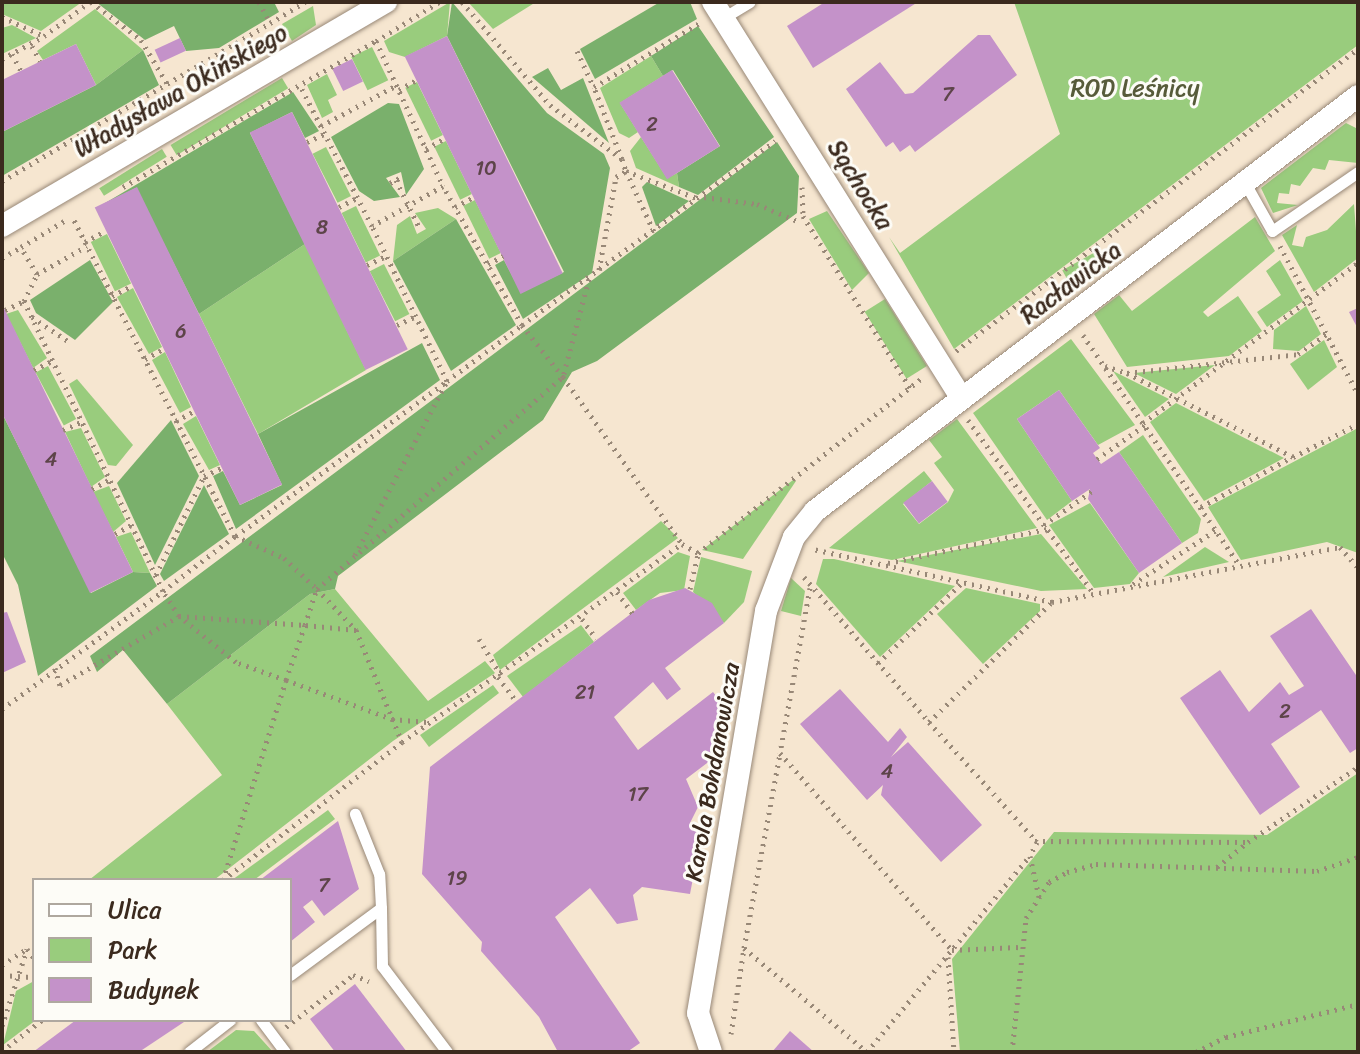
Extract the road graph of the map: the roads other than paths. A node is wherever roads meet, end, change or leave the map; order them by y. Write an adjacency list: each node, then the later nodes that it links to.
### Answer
1 (386, 2): 7 (street, Władysława Okińskiego)
2 (750, 2): 3 (lane)
3 (711, 16): 8 (street, Sąchocka)
4 (1358, 96): 6 (street, Racławicka)
5 (1358, 172): 6 (lane)
6 (1245, 183): 8 (street, Racławicka)
7 (2, 226)
8 (963, 406): 9 (street, Racławicka)
9 (815, 511): 15 (street, Karola Bohdanowicza)
10 (355, 814): 11 (lane)
11 (381, 908): 12 (lane); 18 (lane)
12 (292, 974)
13 (227, 1022): 16 (lane)
14 (263, 1022): 17 (lane)
15 (720, 1049)
16 (189, 1052)
17 (285, 1052)
18 (447, 1052)

